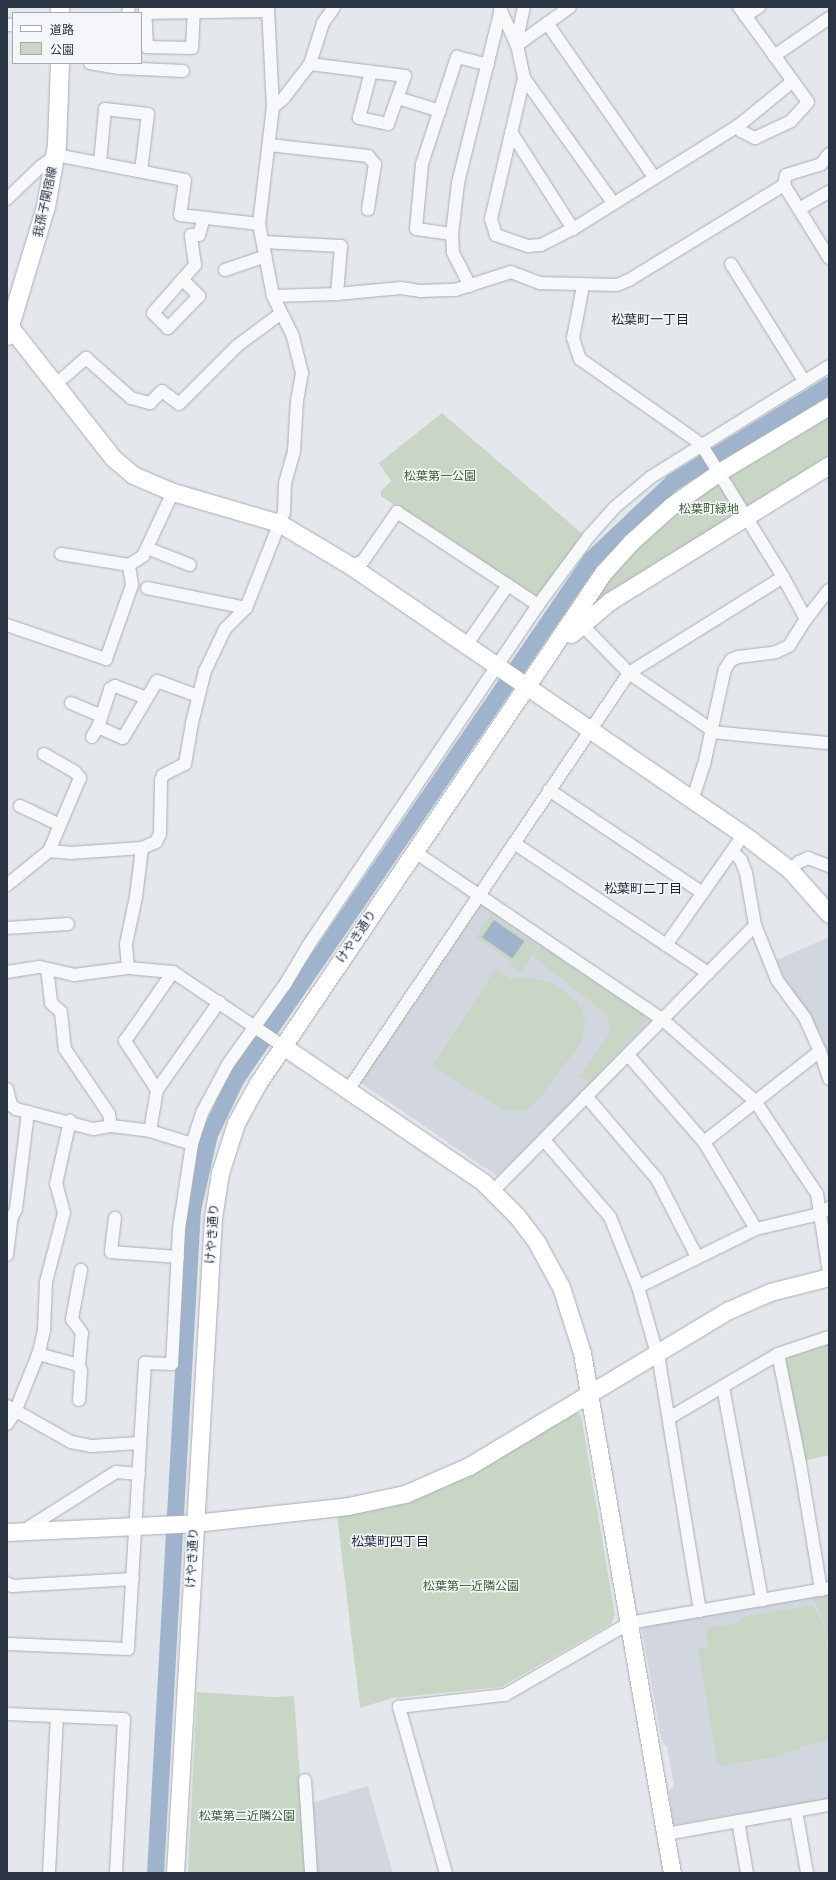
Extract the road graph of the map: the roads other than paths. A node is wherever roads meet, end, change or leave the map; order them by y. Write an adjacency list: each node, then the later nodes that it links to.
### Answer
1 (524, 7): 12 (street)
2 (570, 7): 11 (street)
3 (759, 7): 9 (street)
4 (332, 8): 16 (street)
5 (497, 8): 12 (street); 17 (street)
6 (268, 9): 8 (street); 23 (street)
7 (145, 10): 8 (street); 8 (street)
8 (194, 12)
9 (742, 12): 13 (street)
10 (829, 18): 13 (street)
11 (547, 23): 12 (street); 32 (street)
12 (516, 44): 20 (street)
13 (774, 56): 21 (street)
14 (60, 64): 29 (main road, 我孫子関宿線)
15 (96, 64): 18 (street)
16 (310, 64): 19 (street); 23 (street)
17 (488, 65): 24 (street); 42 (street)
18 (182, 71)
19 (371, 72): 22 (street); 22 (street)
20 (524, 78): 26 (street); 36 (street)
21 (792, 81): 25 (street); 25 (street)
22 (398, 98): 24 (street)
23 (273, 107): 27 (street)
24 (440, 111): 42 (street)
25 (738, 126): 32 (street)
26 (511, 132): 41 (street); 41 (street)
27 (269, 145): 37 (street); 40 (street)
28 (829, 154): 33 (street)
29 (56, 155): 30 (street); 35 (street); 54 (main road, 我孫子関宿線)
30 (100, 163): 31 (street); 31 (street)
31 (141, 171): 39 (street)
32 (654, 177): 36 (street)
33 (784, 185): 38 (street); 50 (street)
34 (829, 192): 38 (street)
35 (7, 199)
36 (613, 203): 41 (street)
37 (368, 209)
38 (799, 209): 45 (street)
39 (204, 218): 40 (street); 48 (street)
40 (259, 224): 43 (street)
41 (573, 229)
42 (452, 234): 49 (street)
43 (263, 242): 44 (street); 51 (street)
44 (266, 256): 47 (street); 52 (street)
45 (829, 258)
46 (731, 264): 56 (street)
47 (225, 270)
48 (183, 280)
49 (470, 286): 50 (street); 51 (street)
50 (582, 286): 59 (street)
51 (337, 294): 52 (street)
52 (273, 296): 53 (street)
53 (280, 314): 57 (street); 64 (street)
54 (8, 330): 57 (street)
55 (829, 366): 56 (street)
56 (804, 381): 59 (street)
57 (56, 384): 62 (street)
58 (829, 406): 61 (street)
59 (703, 446): 61 (street); 74 (street)
60 (829, 465): 63 (street)
61 (717, 468): 63 (street); 82 (street)
62 (174, 492): 64 (street); 65 (street)
63 (746, 516): 70 (street); 77 (street)
64 (279, 523): 69 (street); 75 (street)
65 (147, 548): 67 (street); 68 (street)
66 (61, 554): 67 (street)
67 (129, 565): 78 (street)
68 (190, 566)
69 (351, 566): 71 (street); 79 (street)
70 (783, 577): 76 (street); 81 (street)
71 (508, 585): 74 (street); 79 (street)
72 (147, 588): 75 (street)
73 (829, 590): 76 (street)
74 (538, 605): 80 (street)
75 (246, 608): 83 (street)
76 (806, 620): 88 (street)
77 (581, 624): 81 (street); 82 (street)
78 (7, 625)
79 (467, 644): 80 (street)
80 (500, 667): 82 (street); 118 (street)
81 (629, 673): 87 (street); 88 (street)
82 (522, 682): 87 (street); 99 (street, けやき通り)
83 (198, 696): 84 (street); 97 (street)
84 (147, 698): 86 (street); 86 (street)
85 (71, 703): 86 (street)
86 (97, 727)
87 (591, 729): 91 (street); 92 (street)
88 (712, 731): 89 (street); 92 (street)
89 (829, 743)
90 (44, 754): 94 (street)
91 (549, 790): 96 (street); 104 (street)
92 (693, 798): 95 (street)
93 (20, 806): 94 (street)
94 (60, 825): 98 (street)
95 (744, 834): 100 (street); 102 (street)
96 (514, 843): 105 (street); 110 (street)
97 (142, 848): 98 (street); 111 (street)
98 (49, 851): 103 (street)
99 (415, 852): 105 (street); 119 (street, けやき通り)
100 (733, 852): 104 (street); 108 (street)
101 (829, 866): 102 (street)
102 (790, 870): 106 (street)
103 (7, 885)
104 (703, 893): 110 (street)
105 (479, 896): 117 (street); 125 (street)
106 (829, 914)
107 (68, 924): 109 (street)
108 (755, 925): 115 (street); 120 (street)
109 (7, 928)
110 (666, 945): 115 (street)
111 (128, 968): 112 (street); 114 (street)
112 (47, 969): 113 (street); 131 (street)
113 (7, 972)
114 (173, 972): 116 (street); 124 (street)
115 (708, 973): 117 (street)
116 (219, 1002): 118 (street); 124 (street)
117 (662, 1019): 121 (street); 127 (street)
118 (257, 1029): 119 (street); 135 (street)
119 (279, 1043): 125 (street); 161 (street, けやき通り)
120 (820, 1051): 122 (street); 127 (street)
121 (628, 1055): 126 (street); 134 (street)
122 (829, 1079)
123 (7, 1090): 128 (street)
124 (158, 1090): 132 (street)
125 (348, 1090): 136 (street)
126 (586, 1096): 133 (street); 143 (street)
127 (755, 1101): 134 (street); 137 (street)
128 (9, 1106): 129 (street)
129 (28, 1112): 130 (street); 141 (street)
130 (70, 1121): 131 (street); 150 (street)
131 (111, 1126): 132 (street)
132 (150, 1132): 135 (street)
133 (544, 1140): 136 (street); 147 (street)
134 (704, 1142): 139 (street)
135 (192, 1144): 142 (street)
136 (493, 1191): 154 (street)
137 (824, 1211): 139 (street); 140 (street)
138 (115, 1218): 142 (street)
139 (756, 1229): 143 (street)
140 (826, 1235): 145 (street)
141 (7, 1250)
142 (178, 1257): 159 (street)
143 (697, 1258): 147 (street)
144 (81, 1270): 152 (street)
145 (829, 1272)
146 (829, 1277): 149 (street)
147 (638, 1287): 149 (street)
148 (829, 1337): 151 (street)
149 (657, 1353): 154 (street); 157 (street)
150 (38, 1354): 152 (street); 156 (street)
151 (778, 1354): 153 (street); 166 (street)
152 (79, 1365): 155 (street)
153 (723, 1387): 157 (street); 167 (street)
154 (589, 1393): 161 (street); 169 (street)
155 (79, 1400)
156 (11, 1409): 158 (street); 159 (street)
157 (669, 1418): 168 (street)
158 (7, 1424)
159 (139, 1443): 160 (street)
160 (139, 1474): 162 (street); 163 (street)
161 (182, 1523): 162 (street); 180 (street, けやき通り)
162 (136, 1526): 163 (street); 164 (street)
163 (15, 1531)
164 (132, 1579): 165 (street); 170 (street)
165 (7, 1583)
166 (825, 1589): 167 (street)
167 (762, 1600): 168 (street)
168 (700, 1611): 169 (street)
169 (629, 1623): 177 (street); 182 (street)
170 (7, 1644)
171 (7, 1714): 172 (street)
172 (58, 1716): 178 (street); 179 (street)
173 (305, 1780): 181 (street)
174 (829, 1805): 175 (street)
175 (796, 1811): 176 (street); 185 (street)
176 (738, 1821): 177 (street); 184 (street)
177 (666, 1834): 183 (street)
178 (49, 1873)
179 (116, 1873)
180 (175, 1873)
181 (311, 1873)
182 (446, 1873)
183 (672, 1873)
184 (747, 1873)
185 (806, 1873)

